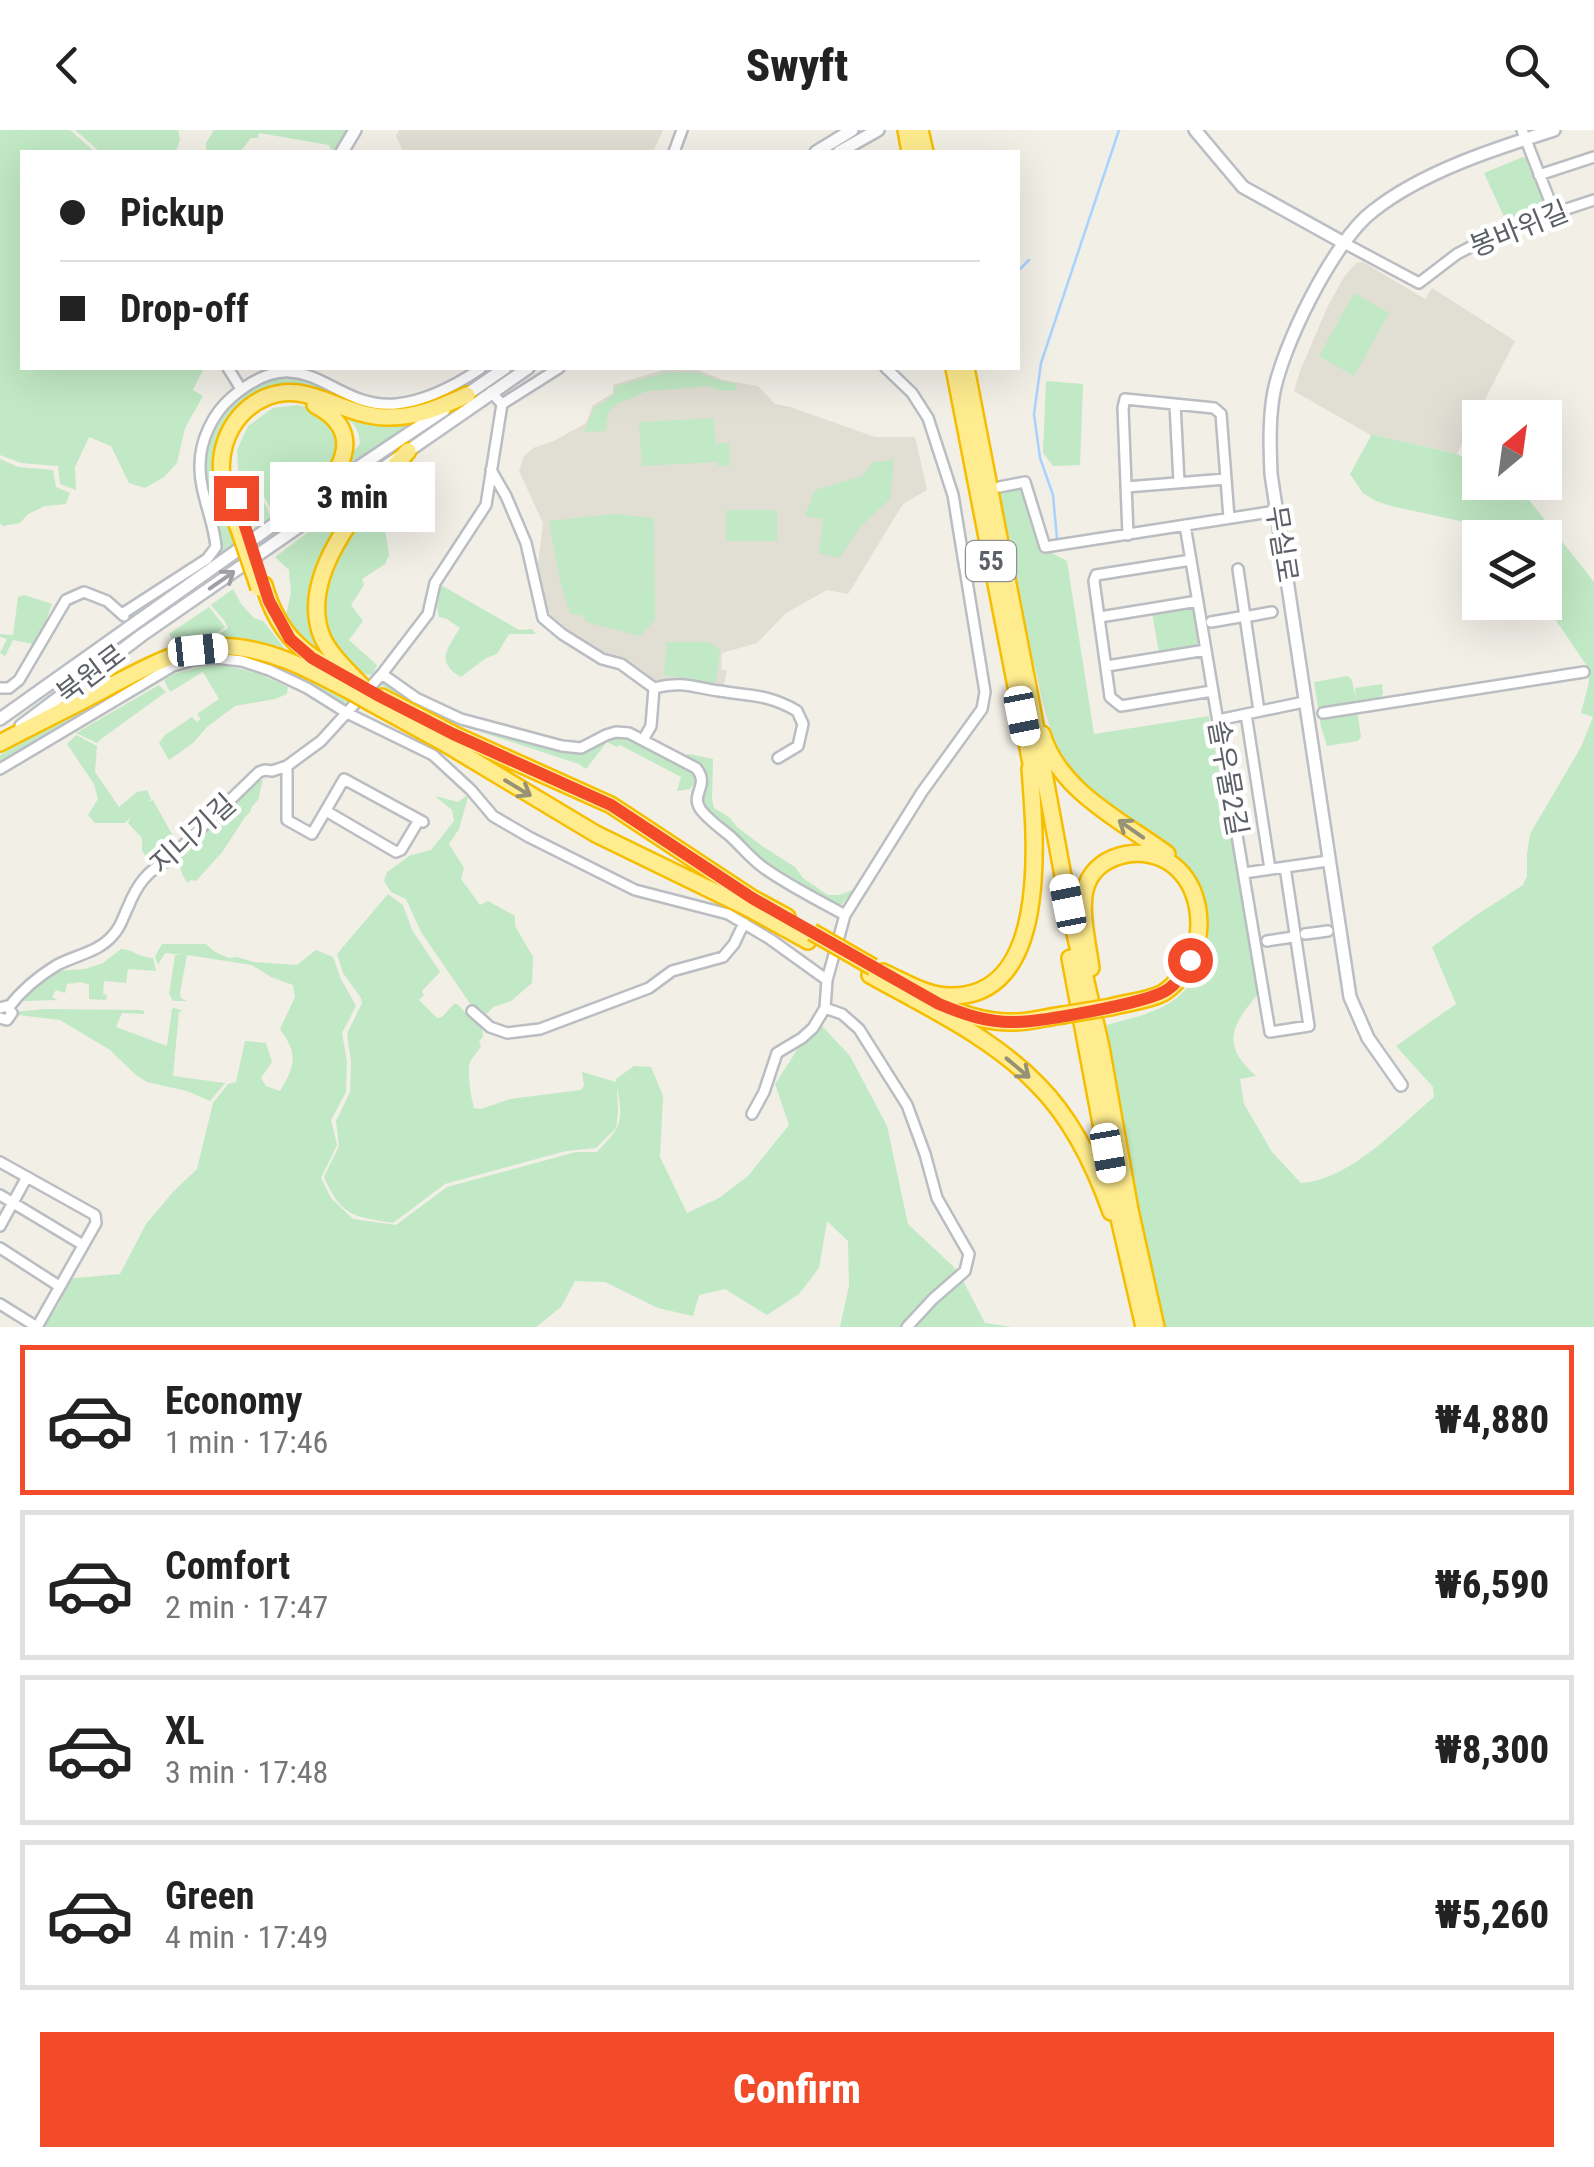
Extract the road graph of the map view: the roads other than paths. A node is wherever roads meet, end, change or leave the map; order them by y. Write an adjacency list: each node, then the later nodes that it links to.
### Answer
1 (852, 130): 6 (street)
2 (878, 130): 7 (street)
3 (1194, 130): 12 (street)
4 (1554, 130): 5 (street, 무실로)
5 (1524, 134): 9 (street); 12 (street, 무실로)
6 (819, 150)
7 (842, 150)
8 (1594, 157): 9 (street)
9 (1539, 175): 11 (street)
10 (1594, 200): 11 (street, 봉바위길)
11 (1554, 214): 12 (street, 봉바위길)
12 (1344, 243): 34 (street, 무실로)
13 (229, 370): 23 (street)
14 (477, 370): 23 (street)
15 (481, 370): 22 (street)
16 (503, 370): 22 (street, 북원로)
17 (524, 370): 22 (street, 북원로)
18 (556, 370): 25 (street)
19 (888, 370): 76 (street)
20 (954, 370): 67 (highway, 55)
21 (966, 370): 56 (highway, 55)
22 (487, 388): 24 (street, 북원로); 25 (street); 27 (street, 북원로)
23 (242, 389): 43 (street)
24 (467, 395): 33 (street, 북원로); 37 (highway)
25 (502, 404): 28 (street, 지니기길)
26 (1176, 404): 29 (street); 30 (street); 32 (street)
27 (408, 451): 47 (street, 북원로, one-way to 27); 54 (highway)
28 (492, 470): 51 (street, 지니기길); 53 (street)
29 (1226, 478): 30 (street); 35 (street)
30 (1179, 482): 32 (street)
31 (999, 487): 38 (street)
32 (1126, 487): 38 (street)
33 (312, 498): 37 (highway); 46 (street, 북원로)
34 (1276, 511): 35 (street); 58 (street, 무실로)
35 (1229, 518): 36 (street)
36 (1185, 525): 38 (street); 39 (street, 솔우물2길)
37 (244, 534): 54 (highway, bridge)
38 (1128, 534)
39 (1191, 560): 41 (street, 솔우물2길); 44 (street)
40 (1238, 568): 59 (street)
41 (1198, 601): 44 (street); 48 (street, 솔우물2길)
42 (1272, 612): 45 (street)
43 (122, 614): 46 (street); 52 (street)
44 (1100, 617): 49 (street)
45 (1212, 622)
46 (133, 624): 47 (street); 63 (street, 북원로)
47 (142, 635): 66 (street, 북원로)
48 (1206, 650): 49 (street); 55 (street, 솔우물2길)
49 (1107, 666): 55 (street)
50 (1584, 672): 62 (street)
51 (382, 674): 60 (street, 지니기길); 65 (street)
52 (0, 688)
53 (654, 688): 65 (street); 68 (street)
54 (358, 690): 57 (highway); 66 (highway)
55 (1212, 691): 64 (street, 솔우물2길)
56 (1029, 692): 88 (highway, one-way to 56); 92 (highway, 55)
57 (377, 700): 80 (highway, one-way to 80); 80 (highway)
58 (1304, 702): 59 (street); 72 (street, 무실로)
59 (1260, 711): 61 (street)
60 (348, 713): 69 (street, 지니기길); 70 (street); 77 (street)
61 (1246, 714): 64 (street); 74 (street)
62 (1323, 714)
63 (0, 719)
64 (1218, 720): 75 (street, 솔우물2길)
65 (643, 740): 76 (street)
66 (0, 742)
67 (1029, 754): 83 (highway); 102 (highway, 55)
68 (778, 758)
69 (288, 766): 71 (street); 85 (street, 지니기길)
70 (0, 769)
71 (326, 810): 71 (street)
72 (1328, 861): 73 (street); 93 (street, 무실로)
73 (1285, 867): 74 (street); 75 (street, 솔우물2길)
74 (1270, 869): 75 (street)
75 (1244, 874)
76 (845, 915): 84 (street)
77 (744, 924): 84 (street); 87 (street)
78 (1328, 931): 79 (street)
79 (1305, 934)
80 (810, 936): 83 (highway)
81 (1293, 938): 82 (street)
82 (1267, 941)
83 (875, 971): 89 (highway); 91 (highway)
84 (827, 980): 86 (street)
85 (4, 1008): 90 (street, 지니기길)
86 (825, 1008): 94 (street); 106 (street)
87 (472, 1010)
88 (1111, 1010): 91 (highway, bridge); 92 (highway)
89 (938, 1012): 91 (highway); 102 (highway, one-way to 102)
90 (0, 1018)
91 (1064, 1019)
92 (1101, 1047): 108 (highway, 55)
93 (1401, 1085)
94 (752, 1114)
95 (0, 1162): 96 (street)
96 (27, 1177): 98 (street); 100 (street)
97 (0, 1196): 98 (street)
98 (13, 1202): 99 (street); 100 (street)
99 (0, 1226)
100 (83, 1245): 103 (street)
101 (0, 1248): 103 (street)
102 (1132, 1273): 107 (highway, 55)
103 (59, 1286): 105 (street)
104 (0, 1304): 105 (street)
105 (37, 1327)
106 (908, 1327)
107 (1144, 1327)
108 (1156, 1327)

